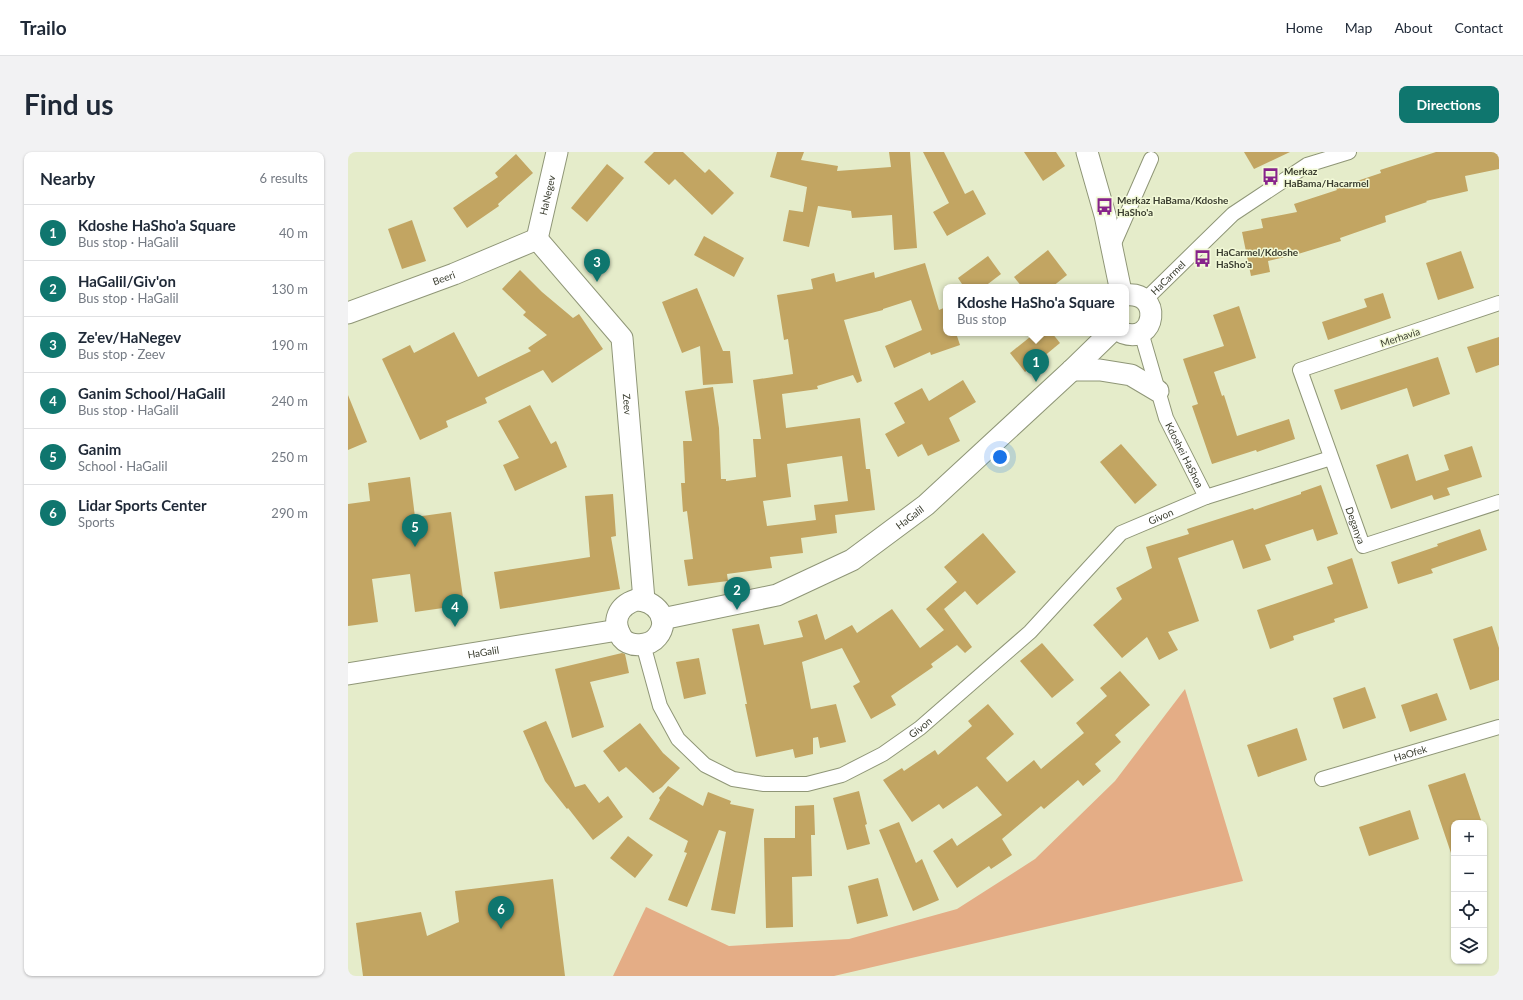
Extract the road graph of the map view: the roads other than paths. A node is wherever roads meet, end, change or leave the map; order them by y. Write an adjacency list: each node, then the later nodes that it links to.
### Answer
1 (557, 152): 5 (street, HaNegev)
2 (1087, 152): 6 (street)
3 (1349, 152): 8 (street, HaCarmel)
4 (1151, 159): 6 (street)
5 (537, 239): 10 (street, Beeri); 19 (street, Zeev)
6 (1112, 248): 7 (street)
7 (1119, 284)
8 (1136, 298): 11 (street)
9 (1499, 304): 14 (street, Merhavia)
10 (348, 313)
11 (1132, 333): 15 (street, Kdoshei HaShoa)
12 (1107, 336): 13 (street, HaGalil)
13 (1072, 370): 15 (street); 20 (street, HaGalil)
14 (1300, 370): 16 (street, Deganya)
15 (1158, 391): 17 (street, Kdoshei HaShoa)
16 (1331, 458): 17 (street, Kdoshei HaShoa); 18 (street, Deganya)
17 (1206, 497): 22 (street, Givon)
18 (1499, 502)
19 (644, 600): 20 (street); 21 (street)
20 (662, 619): 22 (street)
21 (617, 624): 22 (street); 23 (street, HaGalil); 24 (street, HaGalil)
22 (643, 644)
23 (348, 661)
24 (348, 674)
25 (1499, 727): 26 (street, HaOfek)
26 (1322, 779)

